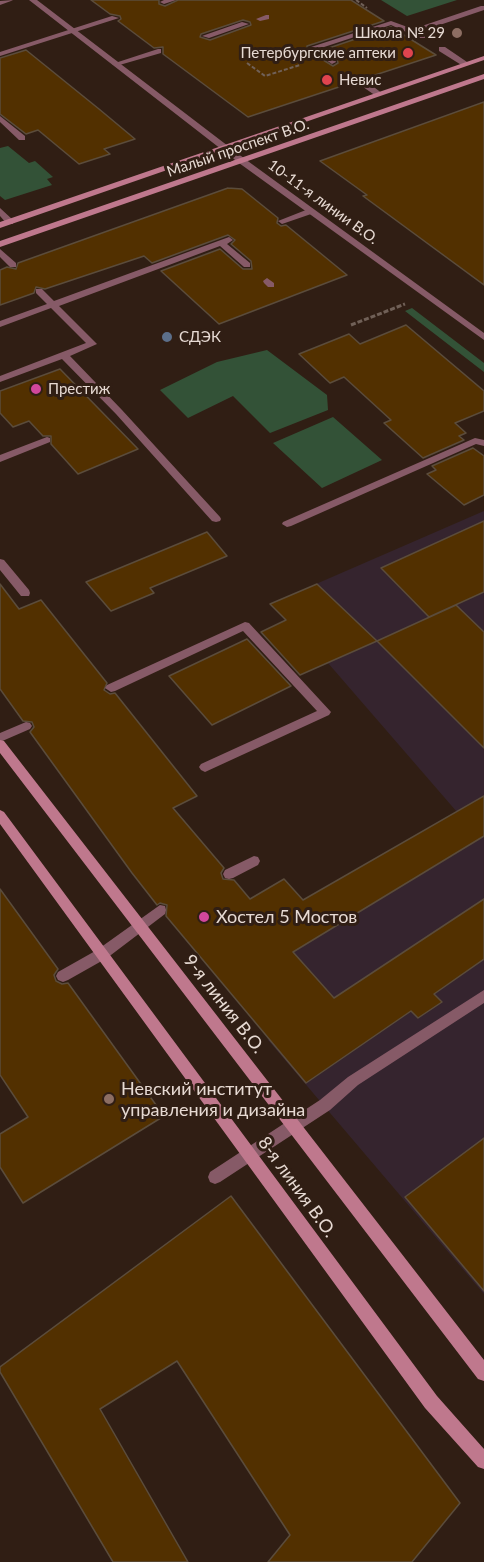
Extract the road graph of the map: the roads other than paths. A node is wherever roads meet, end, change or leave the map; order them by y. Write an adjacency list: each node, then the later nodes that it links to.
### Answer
1 (9, 0): 3 (street)
2 (33, 0): 7 (street, 10-11-я линии В.О.)
3 (0, 3)
4 (484, 8): 13 (street)
5 (115, 18): 7 (street)
6 (244, 24): 8 (street)
7 (72, 31): 11 (street); 14 (street, 10-11-я линии В.О.)
8 (206, 36)
9 (442, 49): 15 (street)
10 (158, 51): 14 (street)
11 (0, 54)
12 (484, 58): 15 (main road, Малый проспект В.О.)
13 (329, 59)
14 (116, 64): 21 (street, 10-11-я линии В.О.)
15 (466, 64): 18 (main road, Малый проспект В.О.)
16 (484, 76): 22 (main road, Малый проспект В.О.)
17 (359, 80): 18 (street)
18 (379, 94): 21 (main road, Малый проспект В.О.)
19 (0, 118): 20 (street)
20 (22, 138)
21 (226, 148): 22 (street, 10-11-я линии В.О.); 26 (main road, Малый проспект В.О.)
22 (242, 161): 23 (street, 10-11-я линии В.О.); 28 (main road, Малый проспект В.О.)
23 (311, 210): 25 (street); 35 (street, 10-11-я линии В.О.)
24 (0, 211): 26 (street)
25 (282, 221)
26 (10, 222): 27 (main road, Малый проспект В.О.)
27 (0, 225)
28 (0, 244)
29 (0, 252): 30 (street)
30 (13, 265)
31 (247, 265): 33 (street)
32 (39, 291): 33 (street)
33 (53, 305): 34 (street); 36 (street)
34 (0, 324)
35 (484, 337)
36 (64, 355): 37 (street); 38 (street)
37 (0, 380)
38 (119, 412): 39 (street); 43 (street)
39 (107, 417)
40 (47, 440): 42 (street)
41 (484, 443): 44 (street)
42 (0, 459)
43 (216, 519)
44 (287, 524)
45 (0, 562): 46 (street)
46 (25, 593)
47 (111, 688): 51 (street)
48 (26, 726): 49 (street)
49 (0, 738)
50 (0, 744): 56 (main road, 9-я линия В.О.)
51 (205, 767)
52 (0, 815): 57 (main road, 8-я линия В.О.)
53 (254, 861): 54 (street)
54 (228, 874)
55 (160, 910): 56 (street)
56 (140, 926): 57 (street); 60 (main road, 9-я линия В.О.)
57 (102, 954): 58 (street); 61 (main road, 8-я линия В.О.)
58 (63, 976)
59 (484, 996): 60 (street)
60 (294, 1126): 61 (street); 63 (main road, 9-я линия В.О.)
61 (250, 1155): 62 (street); 64 (main road, 8-я линия В.О.)
62 (215, 1176)
63 (484, 1373)
64 (484, 1461)

